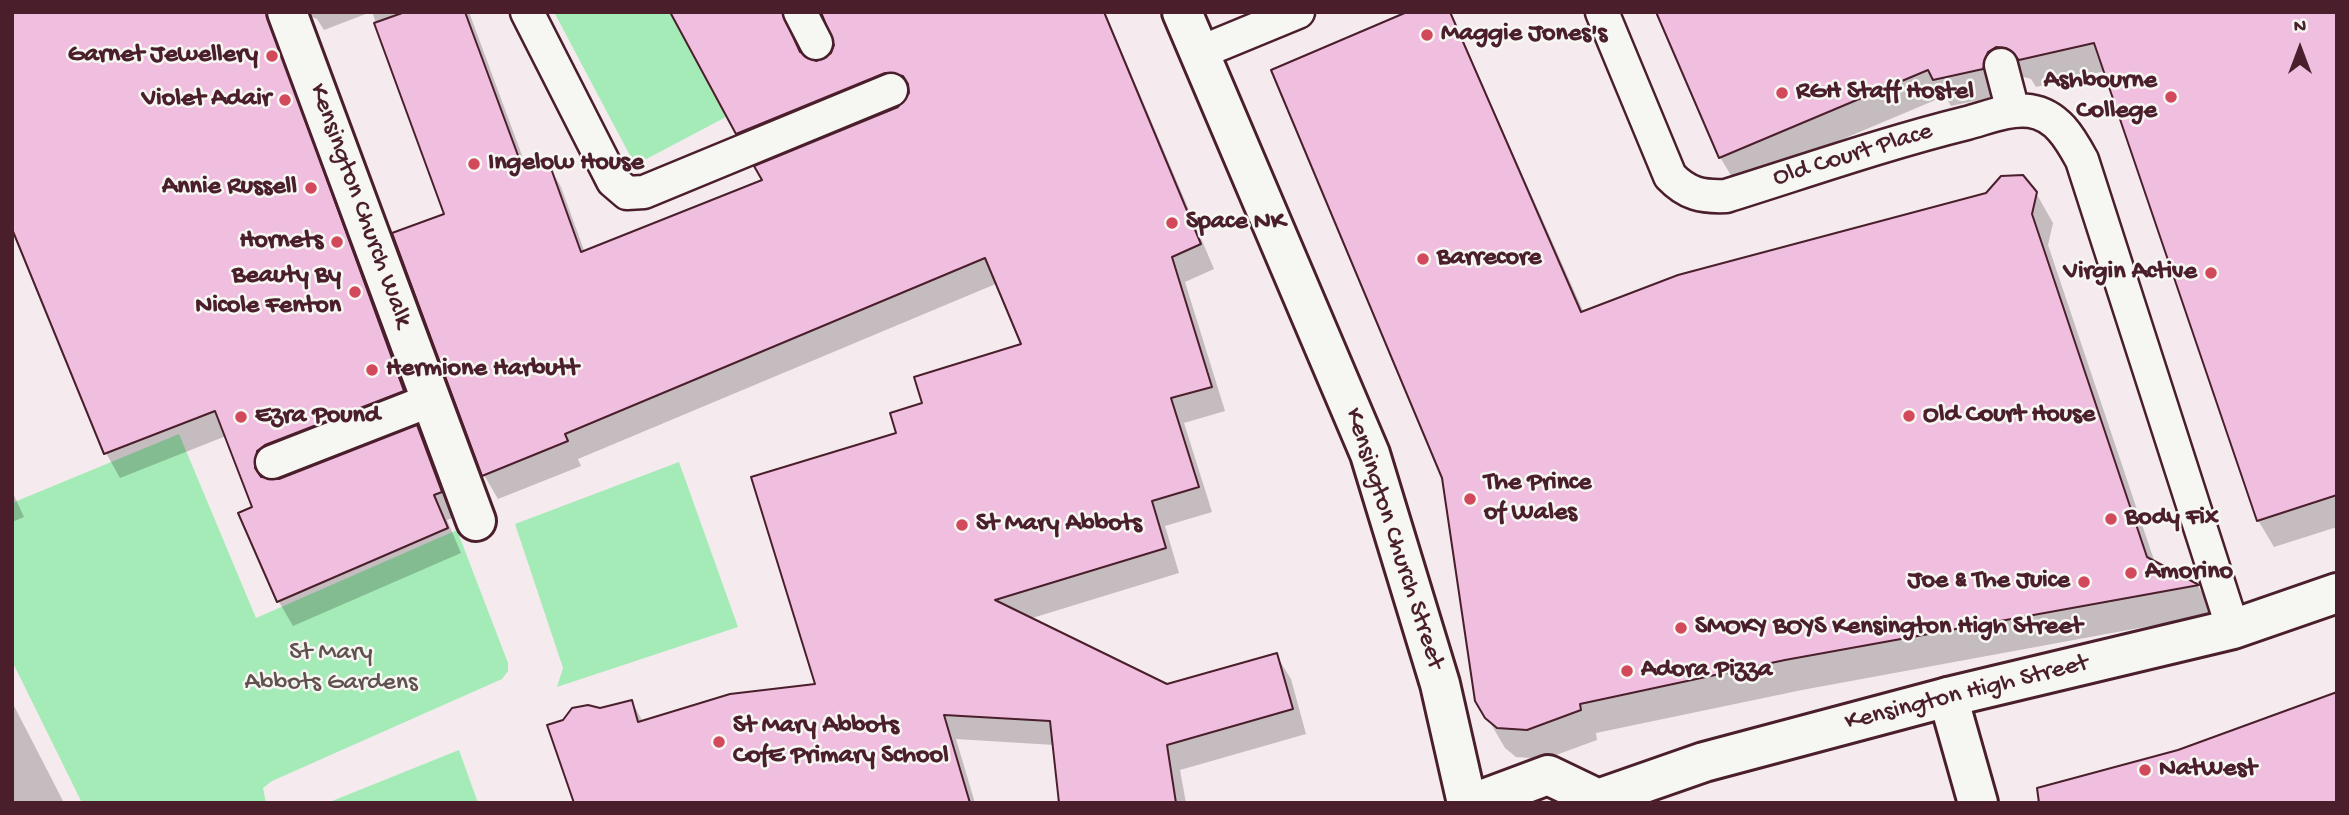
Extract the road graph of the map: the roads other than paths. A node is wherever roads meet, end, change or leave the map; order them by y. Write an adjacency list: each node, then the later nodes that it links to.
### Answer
1 (287, 12): 12 (main road, Kensington Church Walk)
2 (527, 12): 10 (lane)
3 (800, 12): 7 (lane)
4 (1182, 12): 8 (main road, Kensington Church Street)
5 (1298, 12): 8 (lane)
6 (1602, 12): 11 (lane, Old Court Place)
7 (816, 43)
8 (1201, 52): 19 (main road, Kensington Church Street)
9 (2001, 65): 11 (lane)
10 (891, 90)
11 (2013, 111): 16 (lane, Old Court Place)
12 (431, 400): 13 (lane); 14 (main road, Kensington Church Walk)
13 (272, 462)
14 (476, 522)
15 (2337, 593): 16 (main road, Kensington High Street)
16 (2233, 629): 17 (main road, Kensington High Street)
17 (1948, 697): 18 (main road, Kensington High Street); 21 (main road)
18 (1598, 801): 20 (main road, Kensington High Street)
19 (1467, 803)
20 (1473, 803)
21 (1978, 803)

